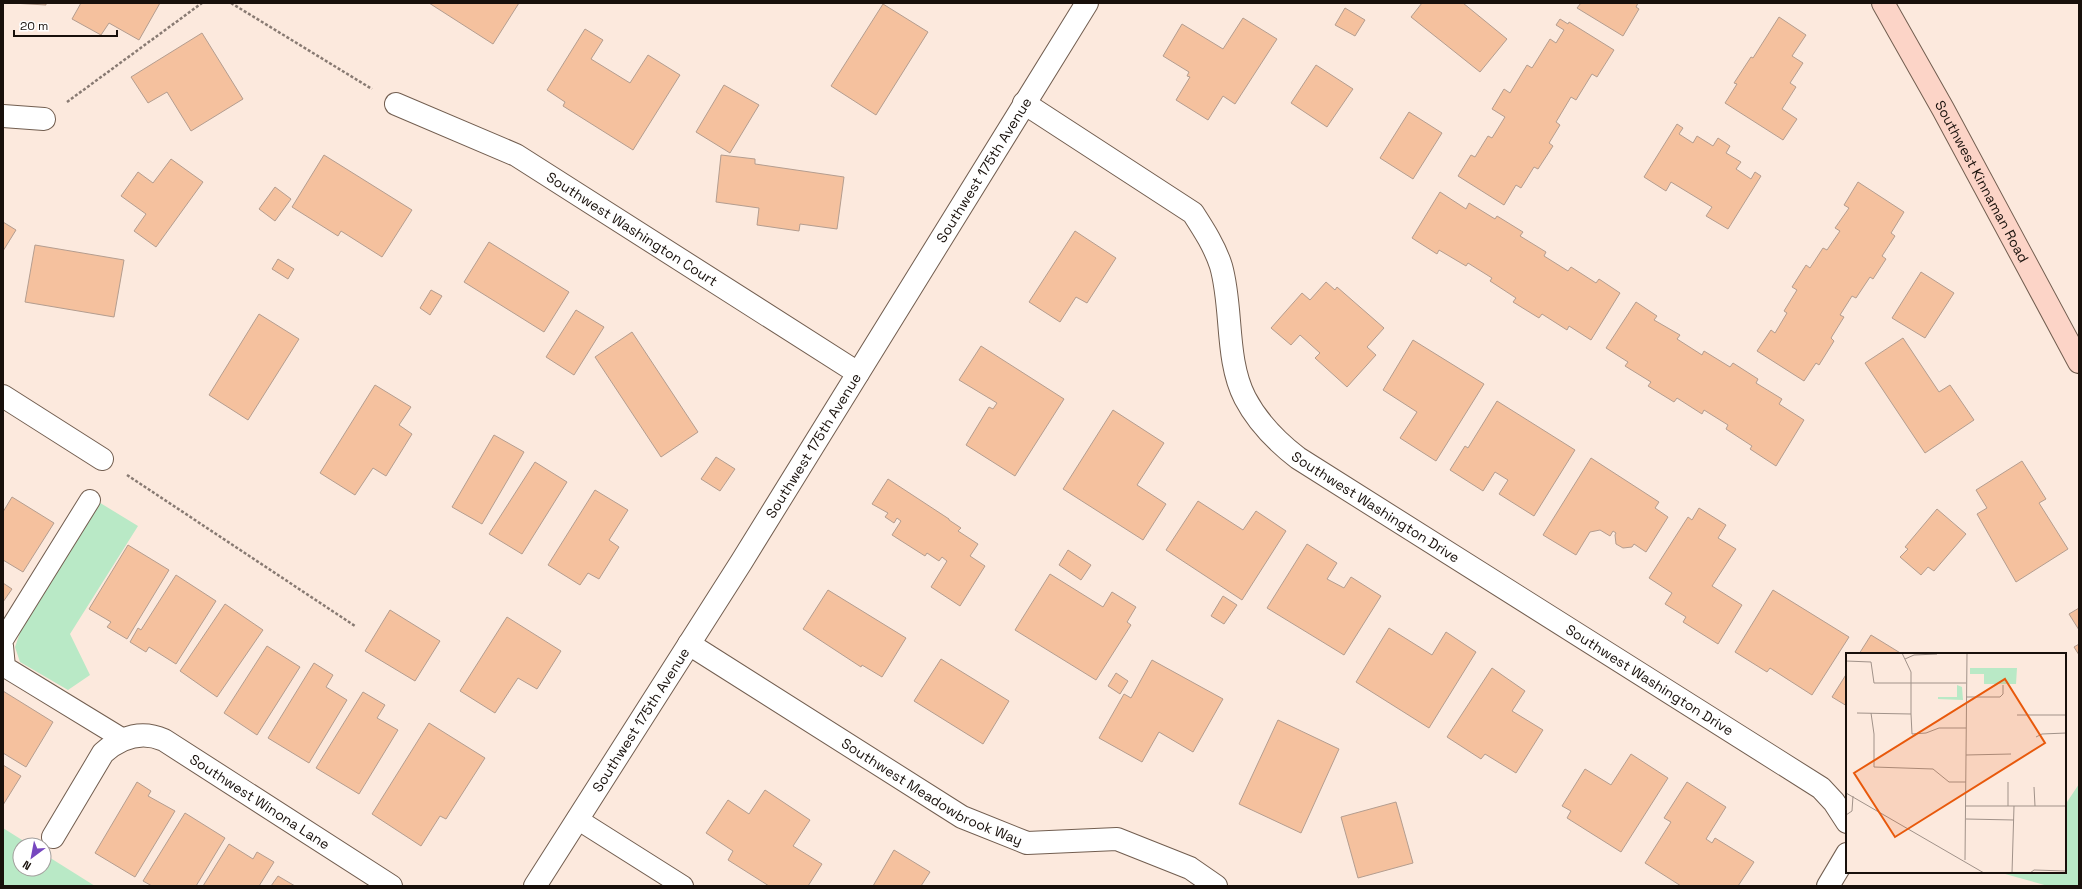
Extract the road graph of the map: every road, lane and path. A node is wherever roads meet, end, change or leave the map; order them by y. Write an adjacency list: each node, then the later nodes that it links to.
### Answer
1 (202, 3): 8 (path)
2 (232, 3): 6 (path)
3 (1087, 3): 5 (street, Southwest 175th Avenue)
4 (1883, 3): 9 (main road, Southwest Kinnaman Road)
5 (1024, 103): 10 (street, Southwest 175th Avenue); 20 (street, Southwest Washington Drive)
6 (396, 104): 10 (street, Southwest Washington Court)
7 (3, 116): 8 (street)
8 (44, 119)
9 (2079, 362)
10 (858, 373): 16 (street, Southwest 175th Avenue)
11 (3, 396): 12 (street)
12 (102, 459): 14 (path)
13 (90, 500): 15 (lane)
14 (355, 626)
15 (3, 640)
16 (689, 644): 19 (street, Southwest 175th Avenue); 26 (street, Southwest Meadowbrook Way)
17 (3, 646): 18 (lane)
18 (123, 739): 21 (street); 23 (street, Southwest Winona Lane)
19 (577, 819): 24 (street, Southwest 175th Avenue); 25 (lane)
20 (1846, 820)
21 (53, 837)
22 (1846, 856): 27 (street)
23 (391, 886)
24 (535, 886)
25 (683, 886)
26 (1216, 886)
27 (1828, 886)

